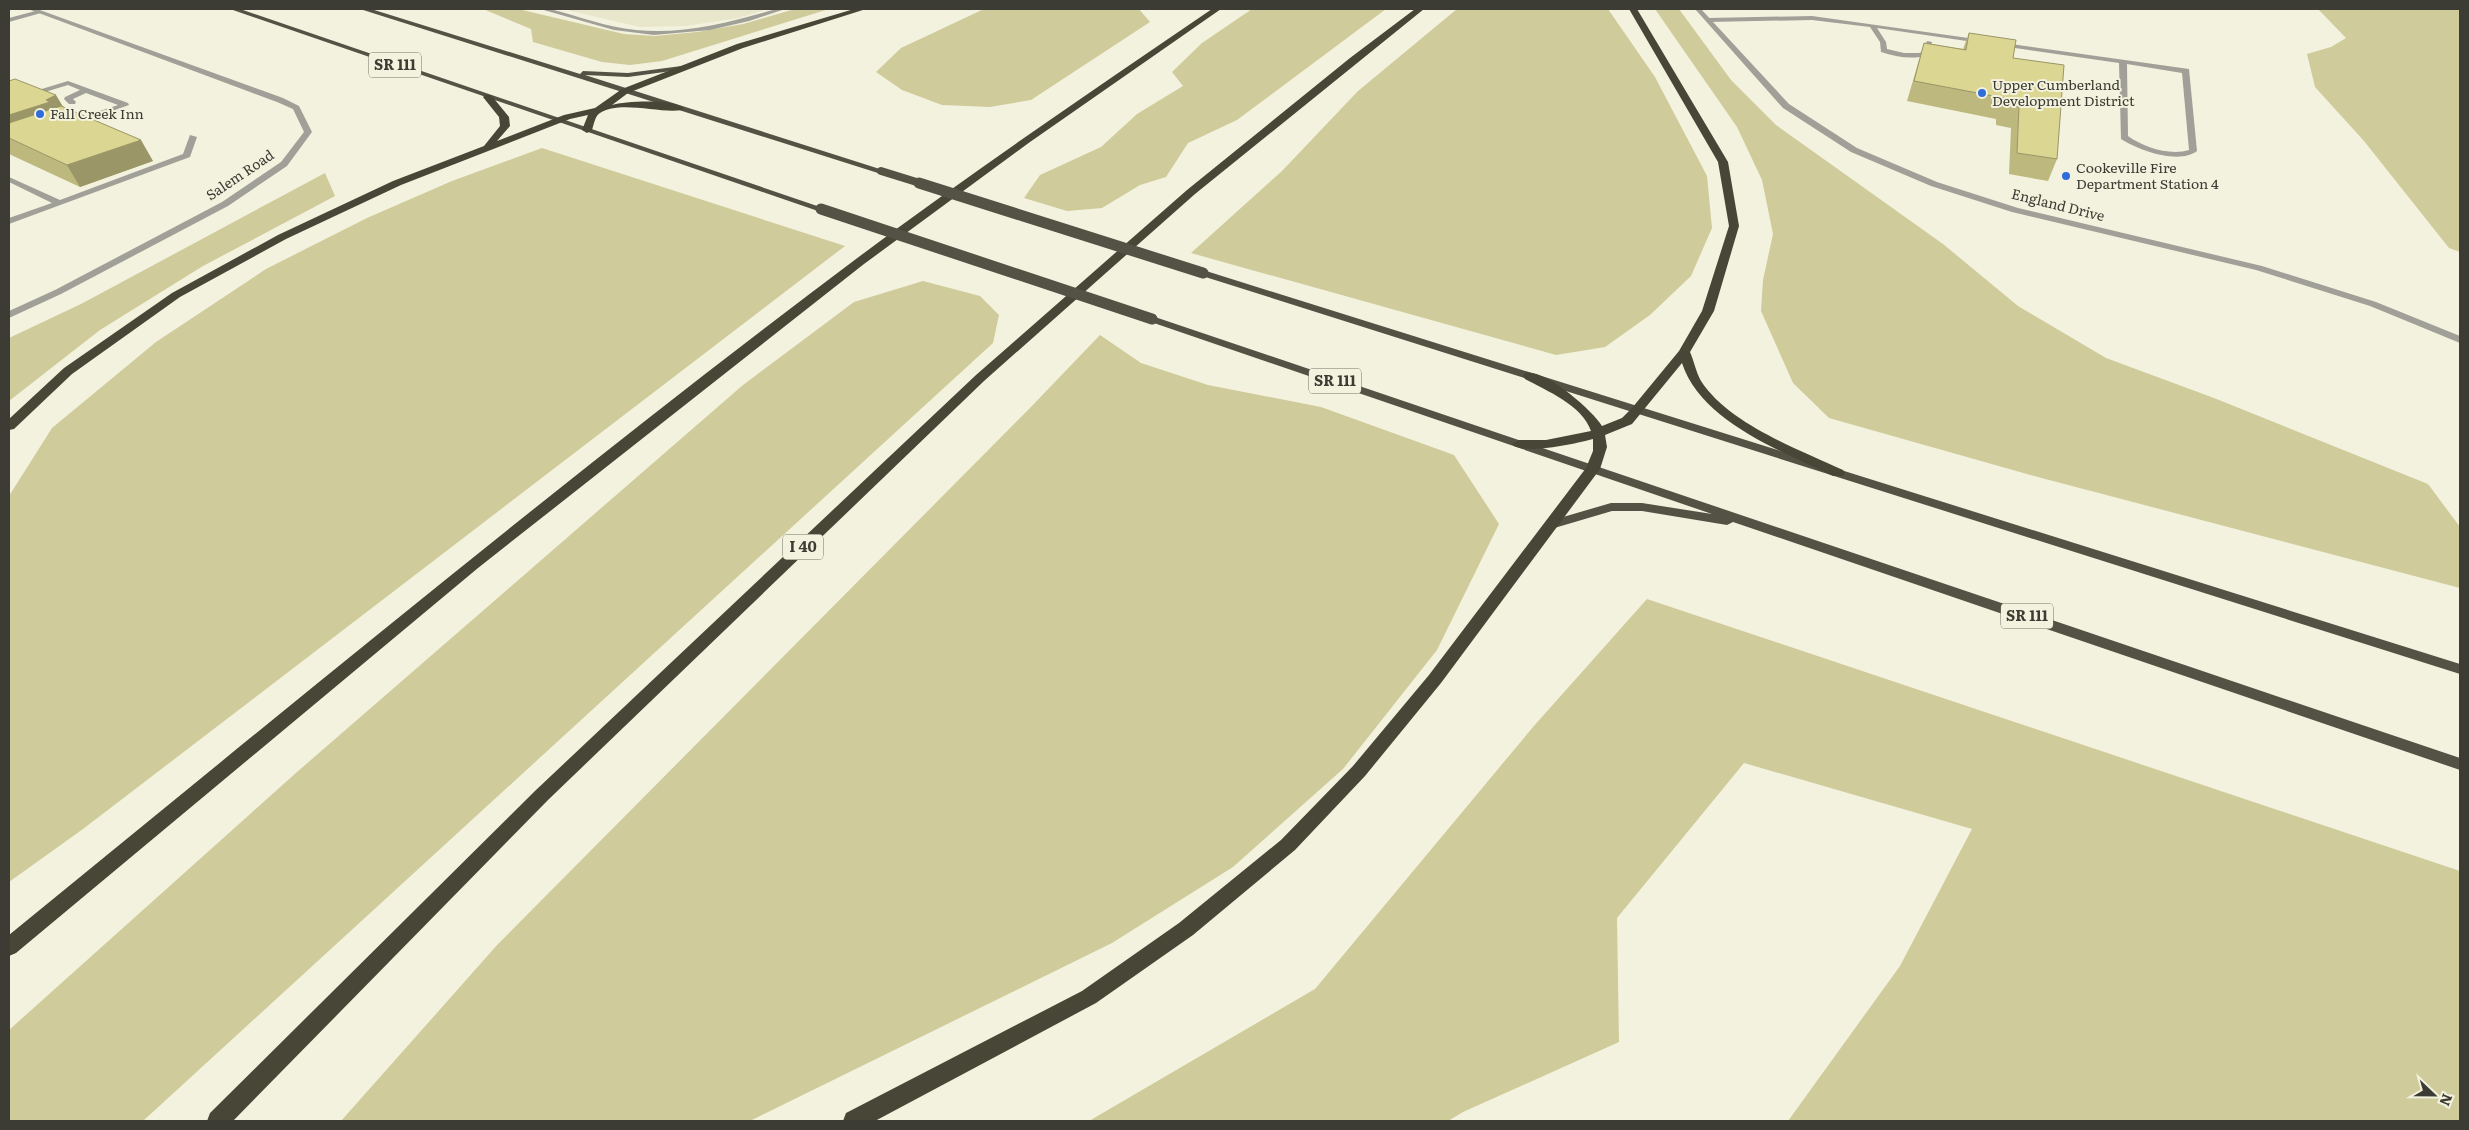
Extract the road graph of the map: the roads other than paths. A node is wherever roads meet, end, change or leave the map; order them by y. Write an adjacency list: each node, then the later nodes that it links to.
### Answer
1 (50, 9): 12 (street)
2 (226, 9): 13 (highway)
3 (234, 9): 13 (highway, SR 111)
4 (364, 9): 20 (highway)
5 (543, 9): 6 (street)
6 (782, 9)
7 (862, 9): 19 (highway)
8 (1217, 9): 52 (highway)
9 (1420, 9): 53 (highway, I 40)
10 (1632, 9): 40 (highway)
11 (1698, 9): 15 (street, England Drive)
12 (35, 10): 14 (street); 38 (street, Salem Road)
13 (244, 12): 23 (highway, SR 111)
14 (9, 20)
15 (1708, 20): 16 (street); 39 (street, England Drive)
16 (1872, 25): 17 (street); 17 (street)
17 (1932, 34): 18 (street)
18 (2123, 62): 18 (street)
19 (686, 67): 20 (highway); 22 (highway)
20 (565, 72): 22 (highway)
21 (86, 90): 24 (street); 25 (street); 26 (street)
22 (625, 91): 28 (highway); 29 (highway)
23 (488, 97): 30 (highway, SR 111); 34 (highway)
24 (9, 101)
25 (72, 102)
26 (119, 103): 27 (street); 31 (street)
27 (88, 108)
28 (679, 108): 29 (highway); 41 (highway, bridge)
29 (599, 109): 30 (highway); 32 (highway)
30 (558, 120): 32 (highway, SR 111); 34 (highway)
31 (62, 126)
32 (587, 130): 45 (highway, SR 111, bridge)
33 (193, 137): 36 (street)
34 (483, 150): 43 (highway)
35 (9, 178): 36 (street)
36 (60, 203): 37 (street)
37 (9, 221)
38 (9, 315)
39 (2460, 340)
40 (1684, 352): 42 (highway); 47 (highway)
41 (1529, 376): 42 (highway); 44 (highway)
42 (1637, 411): 44 (highway); 47 (highway)
43 (9, 426)
44 (1599, 433): 45 (highway); 46 (highway)
45 (1519, 444): 46 (highway, SR 111)
46 (1593, 469): 48 (highway); 49 (highway, SR 111)
47 (1838, 473): 50 (highway)
48 (1551, 525): 49 (highway); 54 (highway)
49 (1768, 528): 51 (highway, SR 111)
50 (2460, 669)
51 (2460, 764)
52 (9, 946)
53 (218, 1121)
54 (854, 1121)

